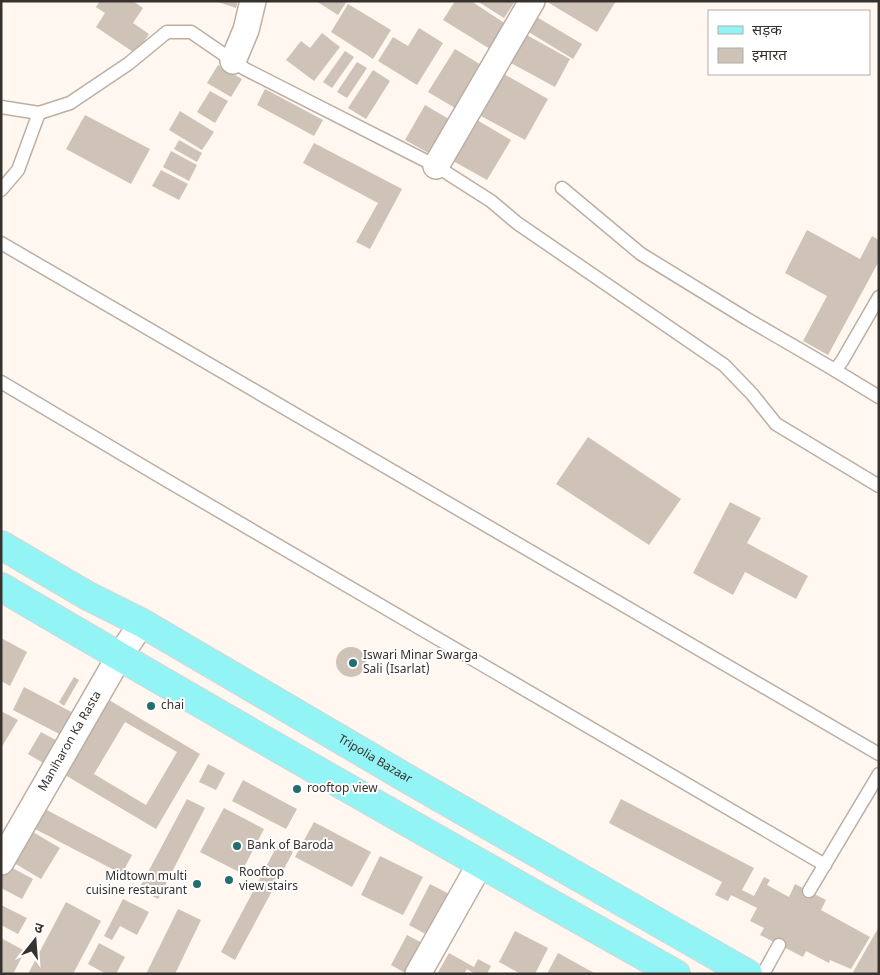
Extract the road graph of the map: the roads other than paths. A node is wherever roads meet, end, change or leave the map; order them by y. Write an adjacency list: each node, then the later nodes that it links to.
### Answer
1 (253, 1): 3 (street)
2 (532, 1): 6 (street)
3 (233, 61): 5 (lane); 6 (lane)
4 (1, 107): 5 (lane)
5 (39, 113): 8 (lane)
6 (436, 166): 14 (lane)
7 (562, 188): 11 (lane)
8 (1, 190)
9 (1, 243): 19 (lane)
10 (879, 297): 11 (lane)
11 (835, 370): 13 (lane)
12 (1, 382): 23 (lane)
13 (879, 397)
14 (879, 486)
15 (1, 545): 17 (main road, Tripolia Bazaar)
16 (1, 587): 18 (main road)
17 (142, 623): 18 (street, Maniharon Ka Rasta); 28 (main road, Tripolia Bazaar)
18 (119, 657): 21 (street, Maniharon Ka Rasta); 22 (main road)
19 (879, 754)
20 (879, 774): 23 (lane)
21 (1, 862)
22 (480, 864): 26 (street); 27 (main road)
23 (825, 865): 24 (lane)
24 (809, 891)
25 (779, 945): 29 (lane)
26 (418, 974)
27 (676, 974)
28 (748, 974)
29 (763, 974)

